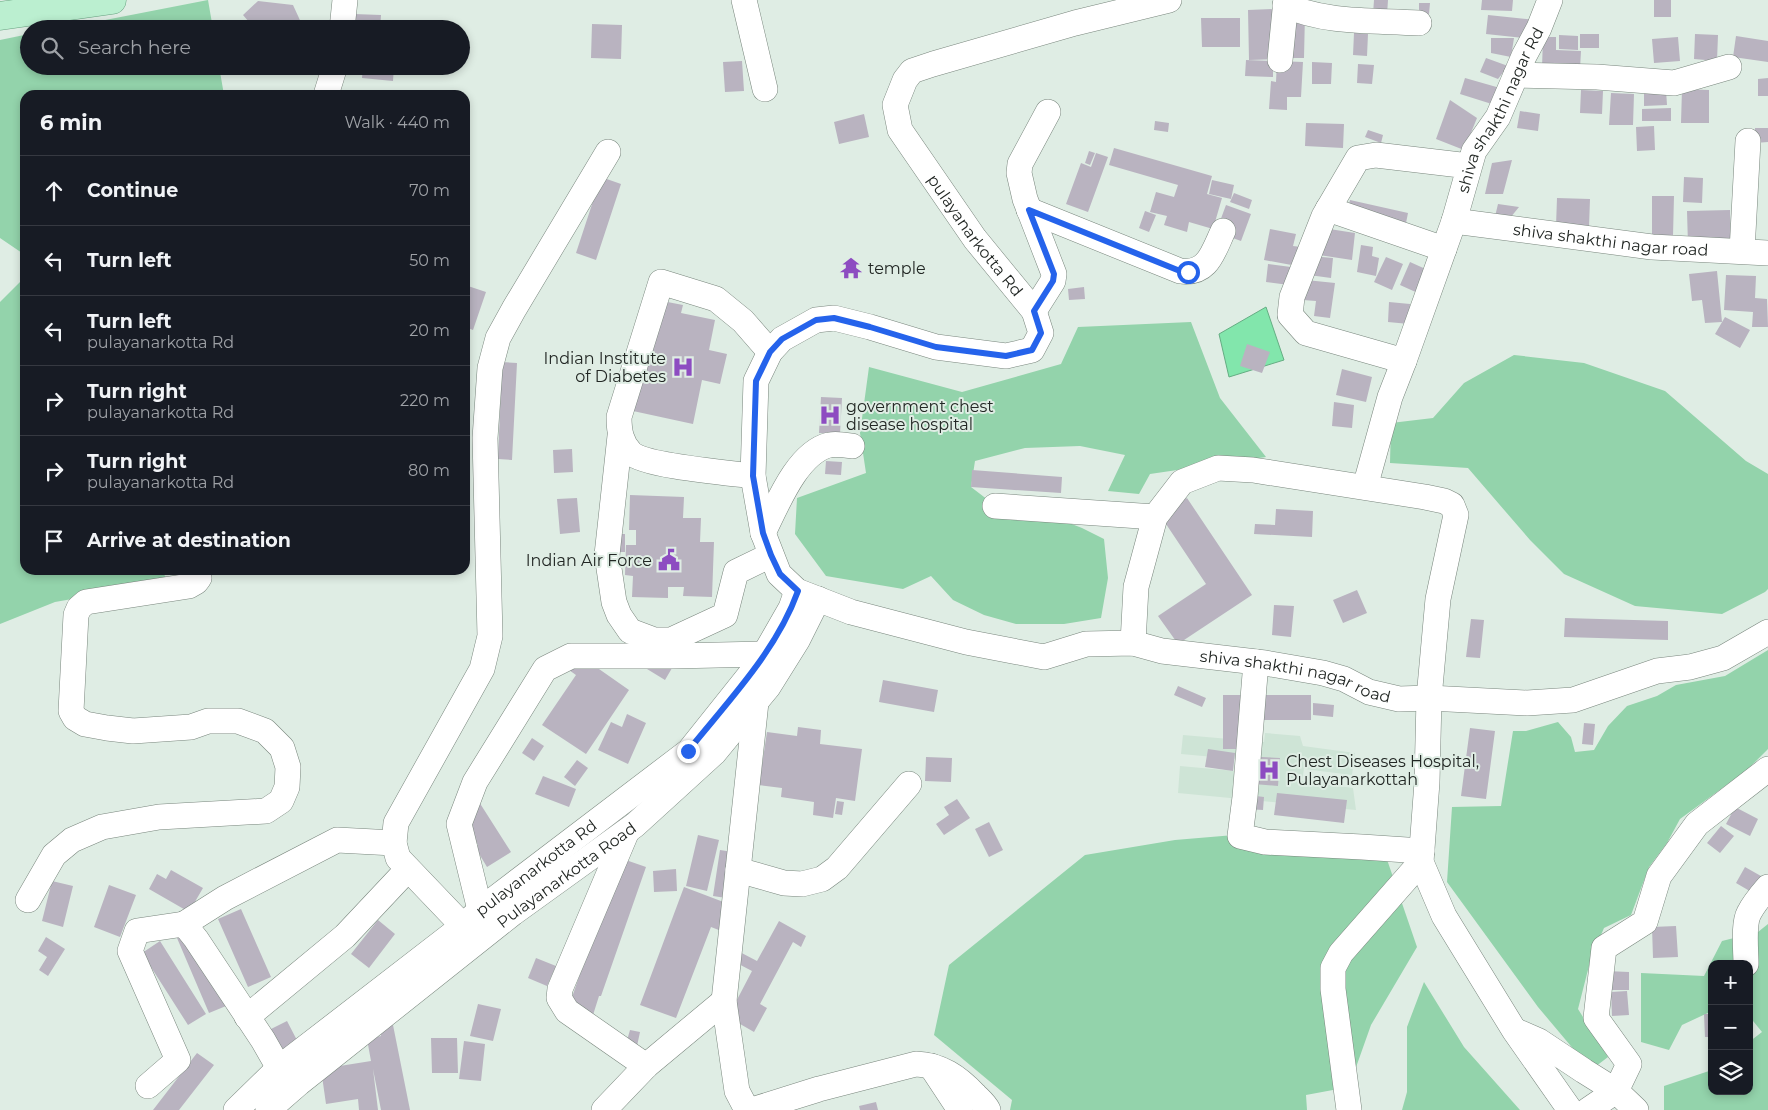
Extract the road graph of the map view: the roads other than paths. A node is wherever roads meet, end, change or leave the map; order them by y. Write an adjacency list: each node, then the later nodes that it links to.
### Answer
1 (112, 0): 7 (main road)
2 (345, 0): 8 (street)
3 (744, 0): 14 (street)
4 (1169, 0): 27 (street, pulayanarkotta Rd)
5 (1550, 0): 13 (street, shiva shakthi nagar Rd)
6 (1285, 2): 9 (street); 10 (street)
7 (0, 16)
8 (343, 20)
9 (1420, 23)
10 (1280, 60)
11 (1729, 67): 13 (street)
12 (332, 75): 15 (street)
13 (1516, 75): 19 (street, shiva shakthi nagar Rd)
14 (765, 89)
15 (328, 90)
16 (1048, 112): 21 (street)
17 (1748, 141): 25 (street)
18 (608, 152): 48 (street)
19 (1469, 166): 20 (street); 22 (street, shiva shakthi nagar Rd)
20 (1328, 209): 24 (street); 29 (street)
21 (1029, 210): 23 (street); 27 (street)
22 (1454, 221): 24 (street, shiva shakthi nagar Rd); 25 (street, shiva shakthi nagar road)
23 (1223, 231)
24 (1444, 249): 29 (street, shiva shakthi nagar Rd)
25 (1742, 251): 26 (street, shiva shakthi nagar road)
26 (1768, 253)
27 (1034, 311): 28 (street, pulayanarkotta Rd)
28 (770, 352): 30 (street); 32 (street, pulayanarkotta Rd)
29 (1404, 361): 33 (street, shiva shakthi nagar Rd)
30 (620, 436): 32 (street); 36 (street)
31 (852, 446): 36 (street)
32 (753, 476): 36 (street, pulayanarkotta Rd)
33 (1365, 487): 35 (street); 43 (street)
34 (995, 506): 35 (street)
35 (1155, 516): 40 (street)
36 (767, 544): 38 (street, pulayanarkotta Rd)
37 (198, 575): 53 (street)
38 (808, 595): 40 (street, shiva shakthi nagar road); 41 (street, pulayanarkotta Rd); 44 (street, Pulayanarkotta Road)
39 (1768, 632): 43 (street, shiva shakthi nagar road)
40 (1133, 643): 42 (street, shiva shakthi nagar road)
41 (762, 658): 44 (street); 54 (street, pulayanarkotta Rd); 54 (street)
42 (1256, 662): 43 (street, shiva shakthi nagar road); 49 (street)
43 (1429, 698): 49 (street)
44 (756, 702): 47 (street, Pulayanarkotta Road); 51 (street)
45 (1768, 769): 65 (street)
46 (909, 784): 51 (street)
47 (628, 831): 61 (street); 67 (street, Pulayanarkotta Road)
48 (394, 843): 50 (street); 55 (street)
49 (1422, 857): 59 (street); 73 (street)
50 (408, 869): 54 (street); 58 (street)
51 (738, 870): 57 (street)
52 (1768, 887): 56 (street)
53 (28, 900)
54 (472, 918): 62 (street, pulayanarkotta Rd)
55 (184, 924): 58 (street); 64 (street)
56 (1746, 960)
57 (724, 1001): 61 (street); 69 (street)
58 (247, 1017): 62 (street)
59 (1514, 1030): 63 (street); 65 (street)
60 (930, 1064): 70 (street); 71 (street); 72 (street)
61 (646, 1066): 68 (street)
62 (279, 1068): 66 (street, pulayanarkotta Rd)
63 (1550, 1082): 74 (street); 75 (street)
64 (148, 1086)
65 (1616, 1090): 76 (street); 77 (street)
66 (236, 1110)
67 (268, 1110)
68 (604, 1110)
69 (747, 1110)
70 (752, 1110)
71 (960, 1110)
72 (988, 1110)
73 (1349, 1110)
74 (1549, 1110)
75 (1570, 1110)
76 (1588, 1110)
77 (1636, 1110)

